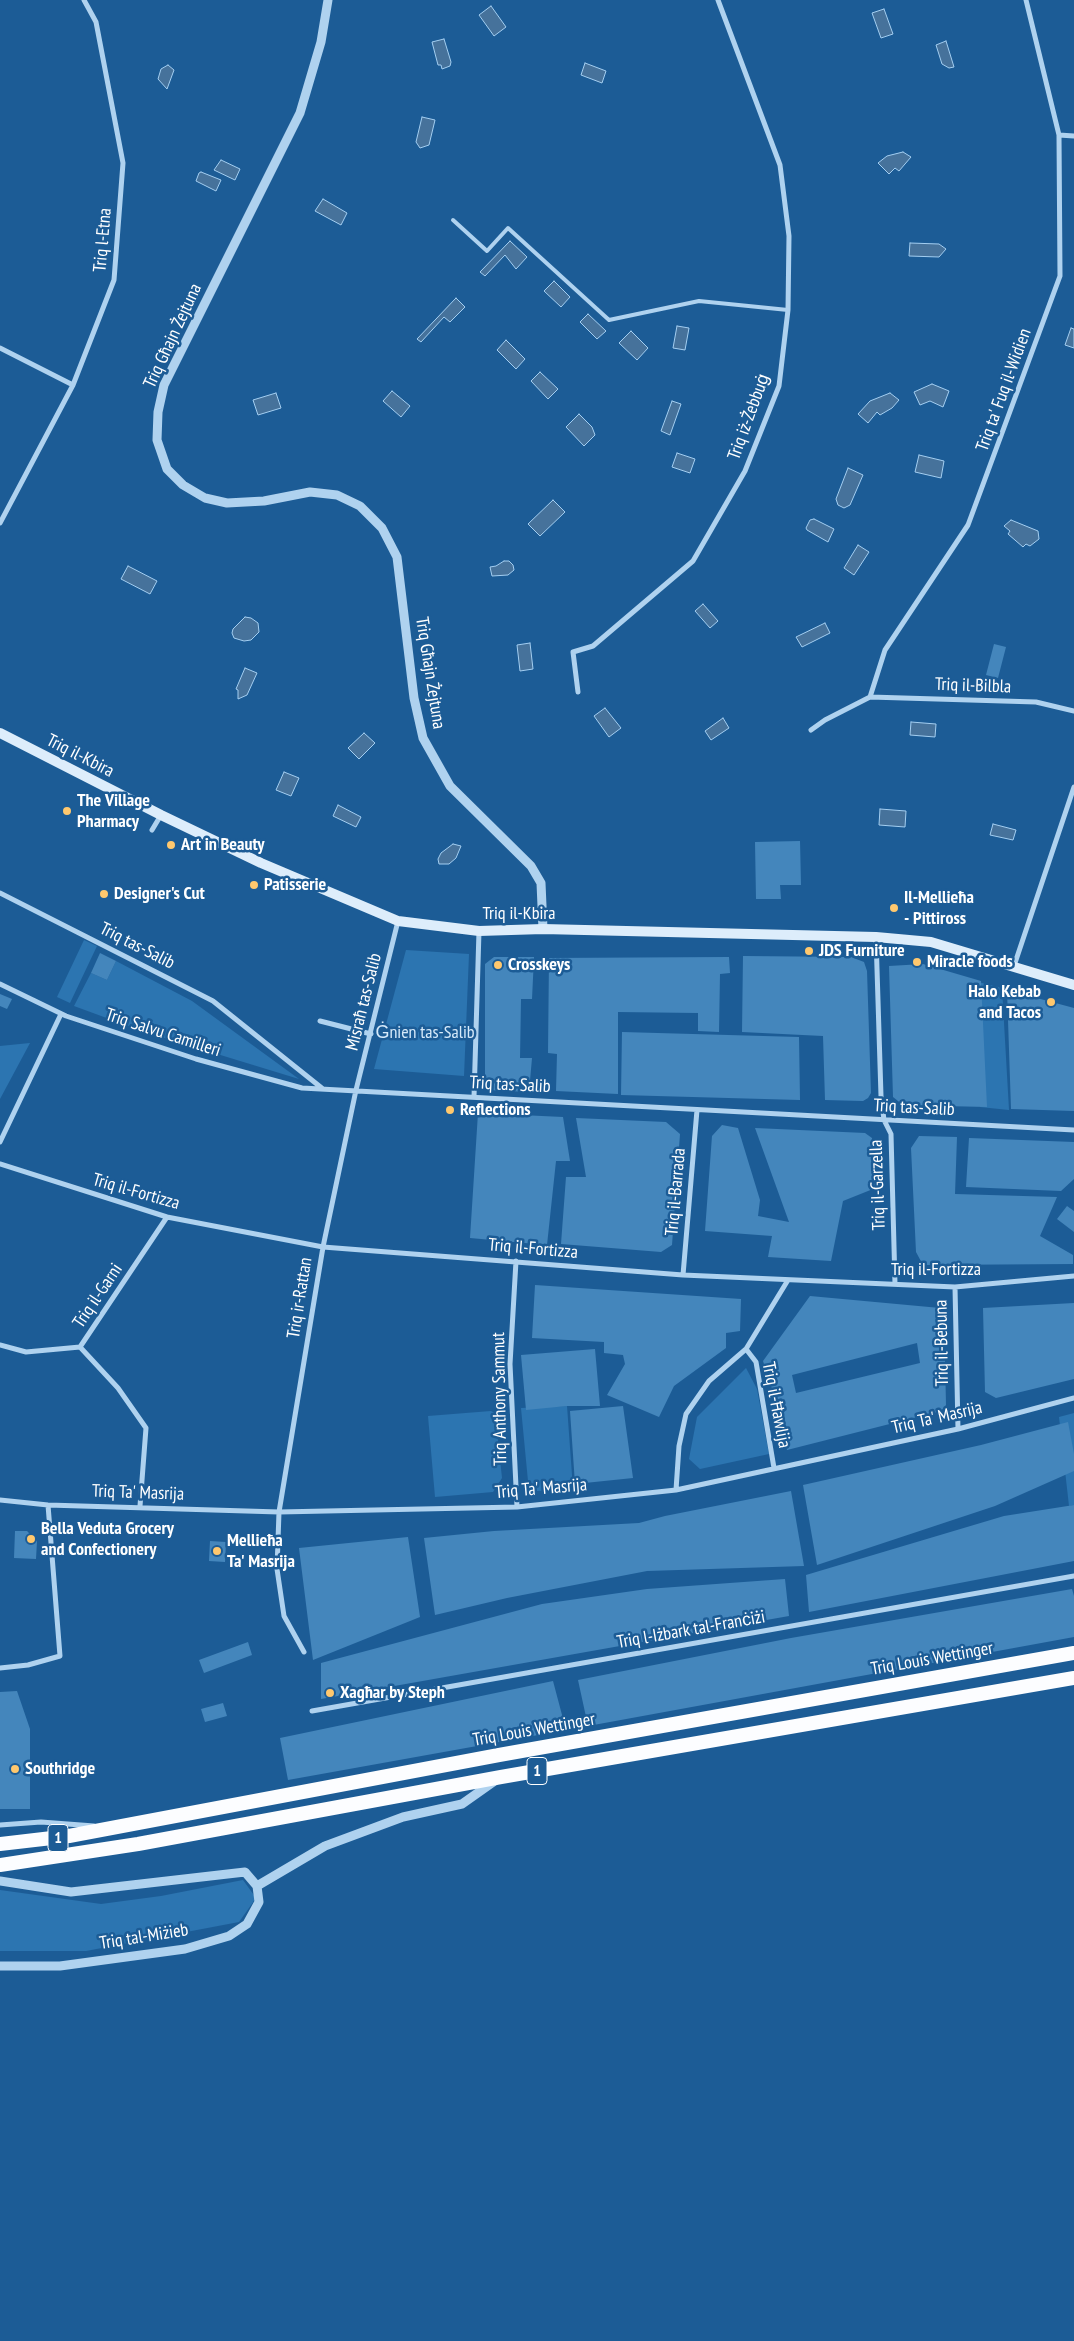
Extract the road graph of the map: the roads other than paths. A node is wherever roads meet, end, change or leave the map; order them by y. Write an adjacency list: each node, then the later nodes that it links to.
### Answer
1 (84, 0): 10 (street, Triq l-Etna)
2 (328, 0): 22 (street, Triq Għajn Żejtuna)
3 (718, 0): 8 (street, Triq iż-Żebbuġ)
4 (1026, 0): 5 (street, Triq ta' Fuq il-Widien)
5 (1059, 135): 6 (street); 13 (street, Triq ta' Fuq il-Widien)
6 (1074, 136)
7 (453, 220): 8 (lane)
8 (788, 310): 12 (street, Triq iż-Żebbuġ)
9 (0, 348): 10 (street)
10 (73, 384): 11 (street, Triq l-Etna)
11 (0, 523)
12 (578, 692)
13 (870, 697): 14 (street, Triq il-Bilbla); 15 (street)
14 (1074, 711)
15 (811, 730)
16 (0, 733): 18 (main road, Triq il-Kbira)
17 (1074, 786): 25 (street)
18 (161, 815): 19 (street); 21 (main road, Triq il-Kbira)
19 (152, 830)
20 (0, 893): 31 (street, Triq tas-Salib)
21 (398, 921): 23 (main road, Triq il-Kbira); 30 (street, Misraħ tas-Salib)
22 (543, 929): 23 (main road, Triq il-Kbira); 24 (main road, Triq il-Kbira)
23 (479, 931): 33 (street)
24 (876, 937): 25 (main road, Triq il-Kbira); 35 (street, Triq il-Garzella)
25 (1014, 966): 27 (main road, Triq il-Kbira)
26 (0, 984): 28 (street, Triq Salvu Camilleri)
27 (1074, 985)
28 (60, 1014): 31 (street, Triq Salvu Camilleri); 37 (street)
29 (320, 1021): 30 (street)
30 (371, 1034): 32 (street, Misraħ tas-Salib)
31 (323, 1089): 32 (street, Triq tas-Salib)
32 (356, 1090): 33 (street, Triq tas-Salib); 40 (street, Triq ir-Rattan)
33 (474, 1097): 34 (street, Triq tas-Salib)
34 (697, 1110): 35 (street, Triq tas-Salib); 42 (street, Triq il-Barrada)
35 (884, 1120): 36 (street, Triq tas-Salib); 45 (street, Triq il-Garzella)
36 (1074, 1130)
37 (0, 1142)
38 (0, 1164): 39 (street, Triq il-Fortizza)
39 (166, 1217): 40 (street, Triq il-Fortizza); 48 (street, Triq il-Garni)
40 (323, 1247): 41 (street, Triq il-Fortizza); 58 (street, Triq ir-Rattan)
41 (516, 1261): 42 (street, Triq il-Fortizza); 57 (street, Triq Anthony Sammut)
42 (683, 1275): 44 (street, Triq il-Fortizza)
43 (1074, 1276): 46 (street, Triq il-Fortizza)
44 (788, 1280): 45 (street, Triq il-Fortizza); 49 (street)
45 (895, 1284): 46 (street, Triq il-Fortizza)
46 (954, 1286): 51 (street, Triq il-Bebuna)
47 (0, 1344): 48 (street, Triq il-Garni)
48 (80, 1347): 56 (street)
49 (746, 1349): 52 (street, Triq il-Ħawlija); 53 (street)
50 (1074, 1398): 51 (street, Triq Ta' Masrija)
51 (958, 1429): 52 (street, Triq Ta' Masrija)
52 (774, 1468): 53 (street, Triq Ta' Masrija)
53 (676, 1490): 57 (street, Triq Ta' Masrija)
54 (0, 1500): 55 (street, Triq Ta' Masrija)
55 (48, 1505): 56 (street, Triq Ta' Masrija); 62 (street)
56 (140, 1506): 58 (street, Triq Ta' Masrija)
57 (517, 1507): 58 (street, Triq Ta' Masrija)
58 (278, 1512): 60 (street)
59 (1074, 1576): 64 (street, Triq l-Iżbark tal-Franċiżi)
60 (304, 1652)
61 (1074, 1653): 67 (highway, Triq Louis Wettinger / 1)
62 (0, 1668)
63 (1074, 1678): 65 (highway, 1)
64 (312, 1711)
65 (501, 1777): 69 (highway, 1); 71 (street)
66 (0, 1825): 67 (street)
67 (116, 1828): 68 (highway, Triq Louis Wettinger / 1)
68 (0, 1844)
69 (0, 1865)
70 (0, 1881): 71 (street)
71 (256, 1886): 72 (street, Triq tal-Miżieb)
72 (0, 1966)

